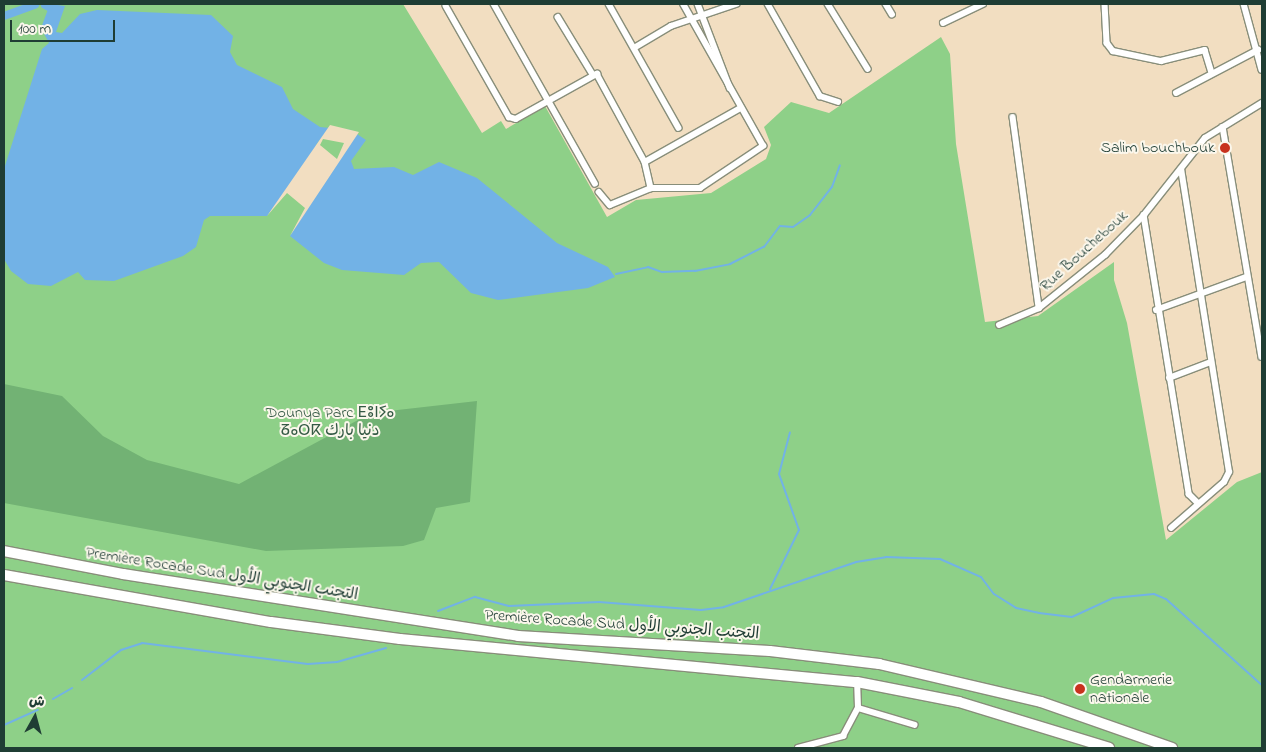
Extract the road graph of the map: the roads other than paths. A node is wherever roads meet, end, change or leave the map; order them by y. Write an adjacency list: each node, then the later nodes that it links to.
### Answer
1 (494, 4): 26 (street)
2 (609, 4): 18 (street)
3 (683, 4): 16 (street)
4 (698, 4): 14 (street)
5 (736, 4): 14 (street)
6 (768, 4): 27 (street)
7 (828, 4): 20 (street)
8 (886, 4): 13 (street)
9 (983, 4): 17 (street)
10 (1106, 4): 23 (street)
11 (1244, 4): 19 (street)
12 (446, 6): 26 (street)
13 (892, 14)
14 (703, 15): 16 (street); 24 (street)
15 (558, 17): 22 (street)
16 (690, 18): 18 (street); 24 (street)
17 (944, 23)
18 (634, 48): 32 (street)
19 (1258, 50): 21 (street); 23 (street)
20 (868, 69)
21 (1262, 70)
22 (592, 73): 26 (street); 33 (street)
23 (1212, 74): 25 (street)
24 (731, 92): 29 (street)
25 (1176, 93)
26 (548, 100): 35 (street)
27 (838, 102)
28 (1262, 103): 31 (street, Rue Bouchebouk)
29 (741, 108): 33 (street); 36 (street)
30 (1013, 117): 41 (street)
31 (1223, 127): 34 (street, Rue Bouchebouk); 39 (street)
32 (679, 128)
33 (645, 162): 36 (street)
34 (1181, 170): 38 (street, Rue Bouchebouk); 40 (street)
35 (595, 183)
36 (651, 188): 37 (street)
37 (599, 192)
38 (1144, 215): 41 (street, Rue Bouchebouk); 42 (street)
39 (1246, 277): 40 (street); 44 (street)
40 (1200, 295): 42 (street); 45 (street)
41 (1039, 308): 43 (street, Rue Bouchebouk)
42 (1156, 310): 46 (street)
43 (999, 325)
44 (1262, 357)
45 (1211, 362): 46 (street); 47 (street)
46 (1169, 378): 47 (street)
47 (1198, 503): 48 (street)
48 (1171, 528)
49 (4, 551): 56 (highway, Première Rocade Sud التجنب الجنوبي الأول)
50 (4, 575): 51 (highway, Première Rocade Sud التجنب الجنوبي الأول)
51 (857, 682): 52 (street); 55 (highway, Première Rocade Sud التجنب الجنوبي الأول)
52 (858, 708): 53 (street); 54 (street)
53 (915, 725)
54 (798, 748)
55 (1109, 748)
56 (1172, 748)

